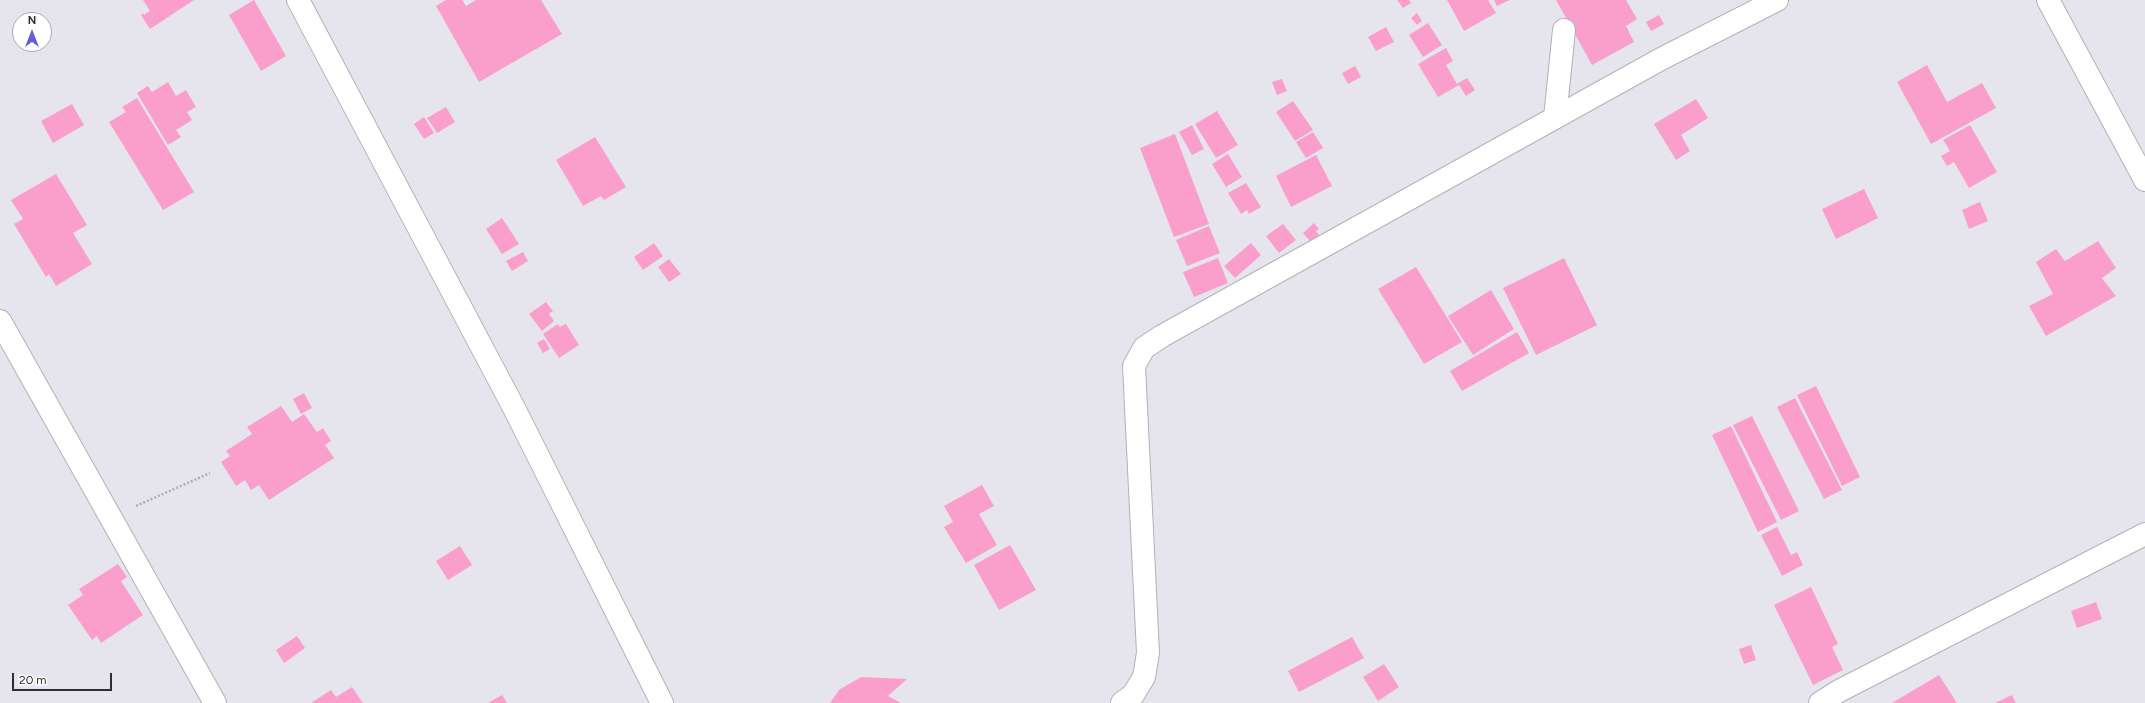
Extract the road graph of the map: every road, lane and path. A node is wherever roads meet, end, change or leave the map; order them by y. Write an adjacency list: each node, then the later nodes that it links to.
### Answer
1 (298, 0): 12 (street)
2 (1777, 0): 5 (street)
3 (2048, 0): 6 (street)
4 (1564, 30): 5 (street)
5 (1555, 118): 13 (street)
6 (2145, 180)
7 (0, 321): 9 (street)
8 (210, 473): 9 (path)
9 (112, 517): 11 (street)
10 (2145, 534): 14 (street)
11 (215, 703)
12 (662, 703)
13 (1122, 703)
14 (1820, 703)

